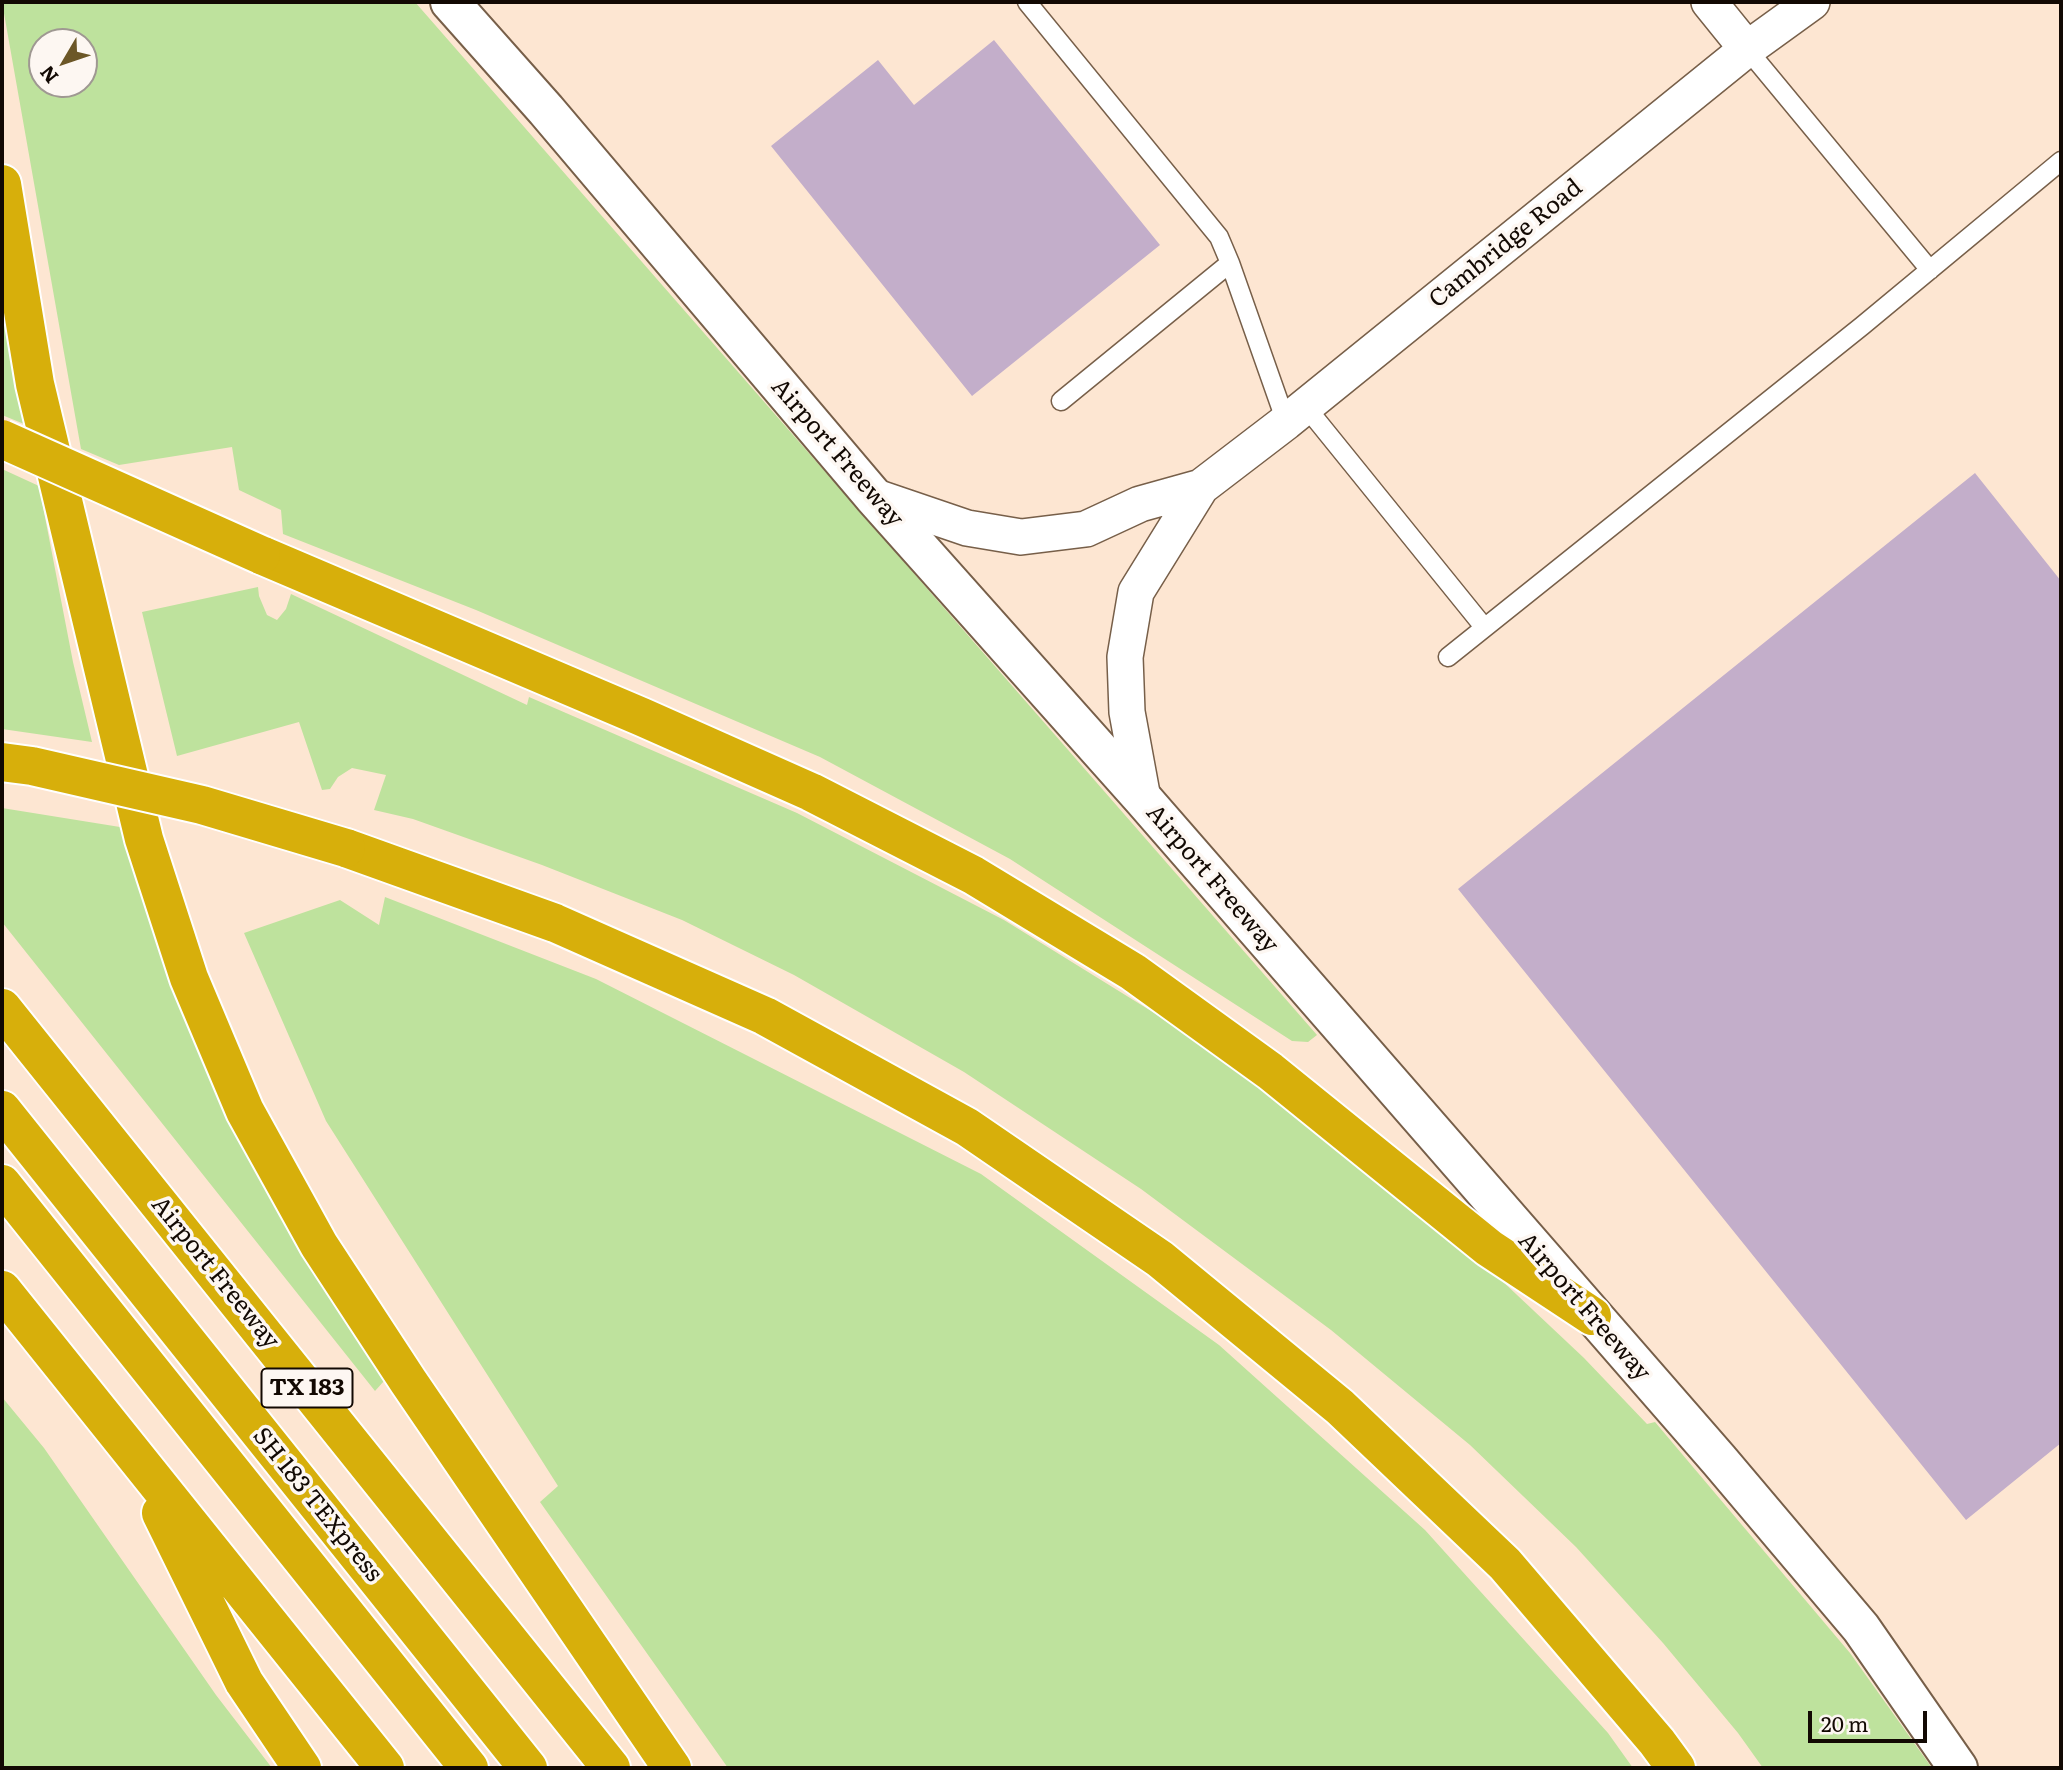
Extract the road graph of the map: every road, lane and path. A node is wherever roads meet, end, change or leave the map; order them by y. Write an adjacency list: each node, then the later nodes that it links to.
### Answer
1 (450, 2): 14 (main road, Airport Freeway)
2 (1027, 2): 8 (lane)
3 (1709, 2): 5 (street)
4 (1812, 2): 5 (street, Cambridge Road)
5 (1747, 49): 9 (lane); 11 (street, Cambridge Road)
6 (2061, 161): 9 (lane)
7 (2, 184): 30 (highway)
8 (1230, 263): 10 (lane); 11 (lane)
9 (1930, 270): 15 (lane)
10 (1061, 401)
11 (1296, 414): 13 (street, Cambridge Road); 15 (lane)
12 (2, 439): 23 (highway, bridge)
13 (1200, 487): 14 (street, Cambridge Road); 18 (street, Cambridge Road)
14 (873, 496): 18 (main road, Airport Freeway)
15 (1485, 627): 16 (lane)
16 (1448, 657)
17 (2, 762): 31 (highway, bridge)
18 (1143, 799): 23 (main road, Airport Freeway)
19 (2, 1008): 29 (highway, Airport Freeway / TX 183)
20 (2, 1110): 28 (highway, SH 183 TEXpress)
21 (2, 1184): 27 (highway, SH 183 TEXpress)
22 (2, 1290): 24 (highway)
23 (1592, 1316): 32 (main road, Airport Freeway)
24 (130, 1450): 25 (highway); 26 (highway)
25 (302, 1768)
26 (385, 1768)
27 (469, 1768)
28 (528, 1768)
29 (611, 1768)
30 (672, 1768)
31 (1675, 1768)
32 (1958, 1768)

